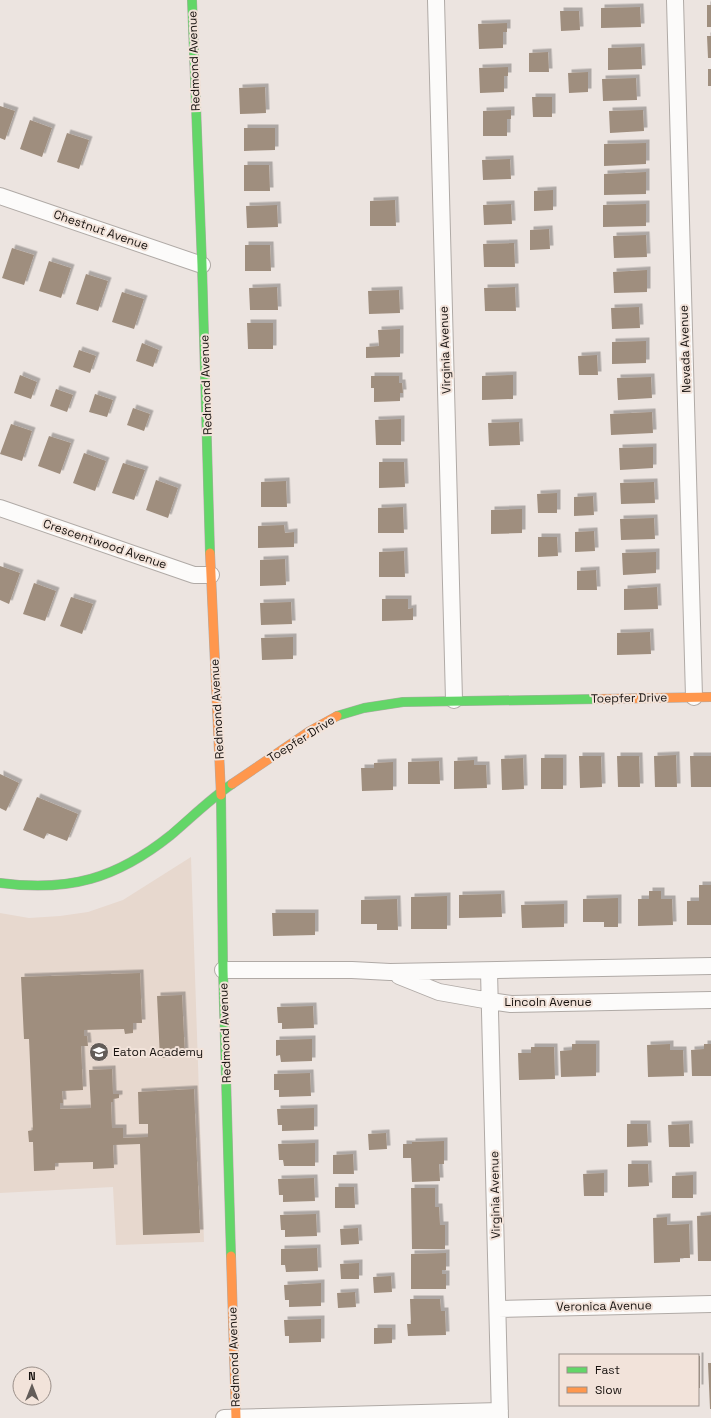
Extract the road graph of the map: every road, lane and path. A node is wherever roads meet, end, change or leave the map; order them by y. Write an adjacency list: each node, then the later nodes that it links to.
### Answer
1 (192, 0): 5 (street, Redmond Avenue)
2 (436, 0): 10 (street, Virginia Avenue)
3 (675, 0): 9 (street, Nevada Avenue)
4 (0, 196): 5 (street, Chestnut Avenue)
5 (202, 265): 7 (street, Redmond Avenue)
6 (0, 508): 7 (street, Crescentwood Avenue)
7 (211, 575): 11 (street, Redmond Avenue)
8 (711, 697): 9 (street, Toepfer Drive)
9 (694, 698): 10 (street, Toepfer Drive)
10 (454, 700): 11 (street, Toepfer Drive)
11 (221, 791): 12 (street, Toepfer Drive); 14 (street, Redmond Avenue)
12 (0, 883)
13 (711, 966): 15 (street, Lincoln Avenue)
14 (223, 970): 16 (street, Lincoln Avenue); 23 (street, Redmond Avenue)
15 (489, 971): 16 (street, Lincoln Avenue); 18 (street, Virginia Avenue)
16 (390, 972): 18 (street, Lincoln Avenue)
17 (711, 1000): 18 (street, Lincoln Avenue)
18 (490, 1002): 20 (street, Virginia Avenue)
19 (711, 1304): 20 (street, Veronica Avenue)
20 (498, 1309): 21 (street, Virginia Avenue)
21 (500, 1415): 23 (street)
22 (224, 1418): 23 (street)
23 (236, 1418)

